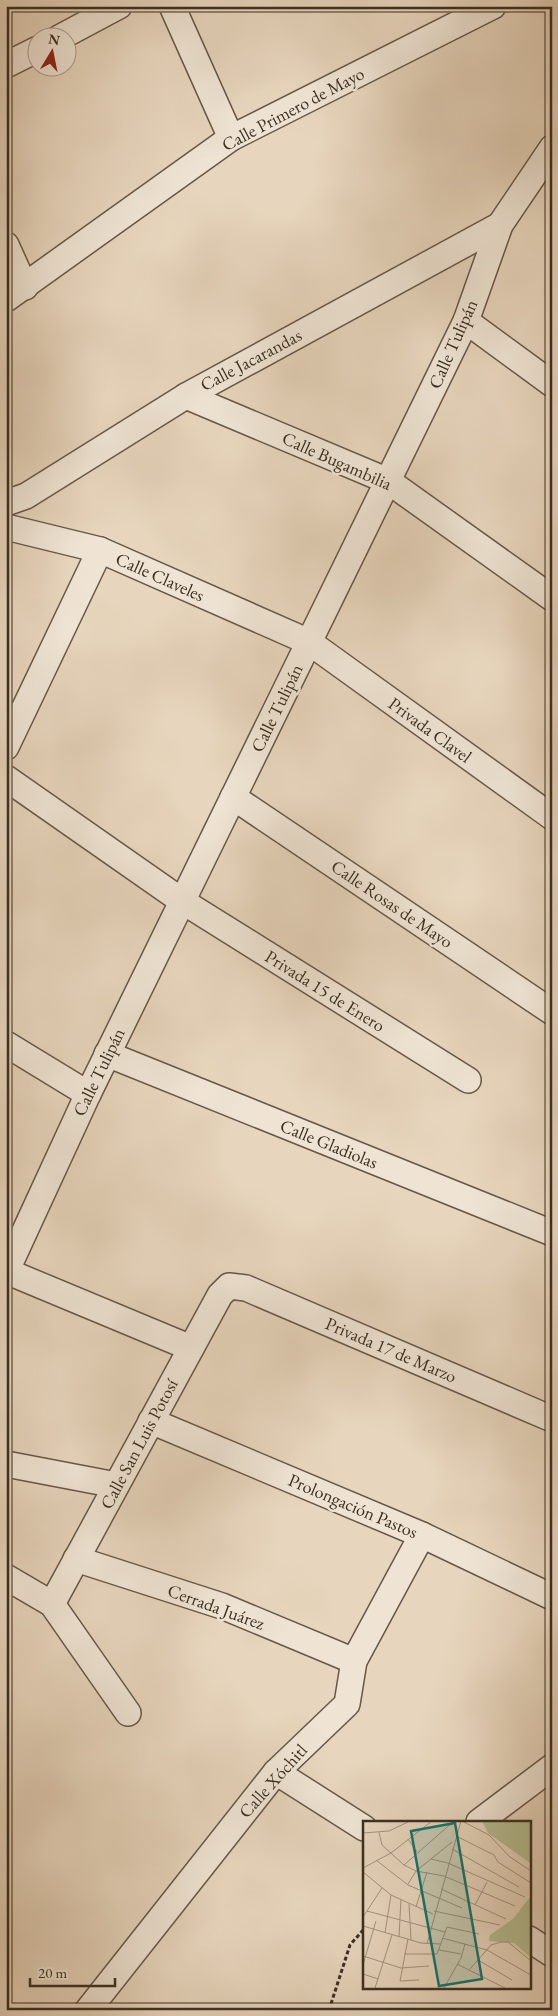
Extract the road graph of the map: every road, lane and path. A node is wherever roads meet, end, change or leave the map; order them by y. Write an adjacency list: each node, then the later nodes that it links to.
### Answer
1 (119, 6): 4 (street)
2 (172, 6): 7 (street)
3 (493, 6): 7 (street, Calle Primero de Mayo)
4 (78, 28)
5 (28, 54): 6 (street)
6 (6, 65)
7 (231, 138): 11 (street, Calle Primero de Mayo)
8 (548, 162): 9 (street, Calle Tulipán)
9 (500, 225): 12 (street, Calle Tulipán); 14 (street, Calle Jacarandas)
10 (6, 245): 11 (street)
11 (16, 293)
12 (466, 321): 13 (street); 15 (street, Calle Tulipán)
13 (552, 384)
14 (186, 396): 15 (street, Calle Bugambilia); 16 (street, Calle Jacarandas)
15 (388, 481): 19 (street, Calle Bugambilia); 20 (street, Calle Tulipán)
16 (6, 504)
17 (6, 527): 18 (street, Calle Claveles)
18 (100, 550): 20 (street, Calle Claveles); 21 (street)
19 (552, 598)
20 (309, 642): 23 (street, Calle Tulipán); 24 (street, Privada Clavel)
21 (6, 747)
22 (6, 778): 25 (street, Privada 15 de Enero)
23 (233, 797): 25 (street, Calle Tulipán); 26 (street, Calle Rosas de Mayo)
24 (552, 818)
25 (182, 901): 28 (street, Calle Tulipán); 29 (street, Privada 15 de Enero)
26 (552, 1012)
27 (6, 1044): 30 (street)
28 (107, 1054): 30 (street, Calle Tulipán); 31 (street, Calle Gladiolas)
29 (468, 1080)
30 (88, 1094): 32 (street, Calle Tulipán)
31 (552, 1233)
32 (6, 1271): 34 (street)
33 (229, 1286): 34 (street, Calle San Luis Potosí); 35 (street, Privada 17 de Marzo)
34 (190, 1348): 36 (street, Calle San Luis Potosí)
35 (552, 1419)
36 (151, 1421): 38 (street, Calle San Luis Potosí); 39 (street, Prolongación Pastos)
37 (6, 1464): 38 (street)
38 (116, 1485): 40 (street, Calle San Luis Potosí)
39 (422, 1535): 42 (street, Prolongación Pastos); 44 (street, Calle Xóchitl)
40 (76, 1559): 43 (street, Calle San Luis Potosí); 44 (street, Cerrada Juárez)
41 (6, 1577): 43 (street)
42 (552, 1598)
43 (52, 1604): 45 (street)
44 (354, 1661): 47 (street, Calle Xóchitl)
45 (128, 1713)
46 (552, 1767): 48 (street)
47 (276, 1772): 49 (street); 53 (street, Calle Xóchitl)
48 (480, 1821)
49 (363, 1827)
50 (363, 1930): 54 (path)
51 (530, 1940): 52 (street)
52 (552, 1954)
53 (88, 2010)
54 (329, 2010)

